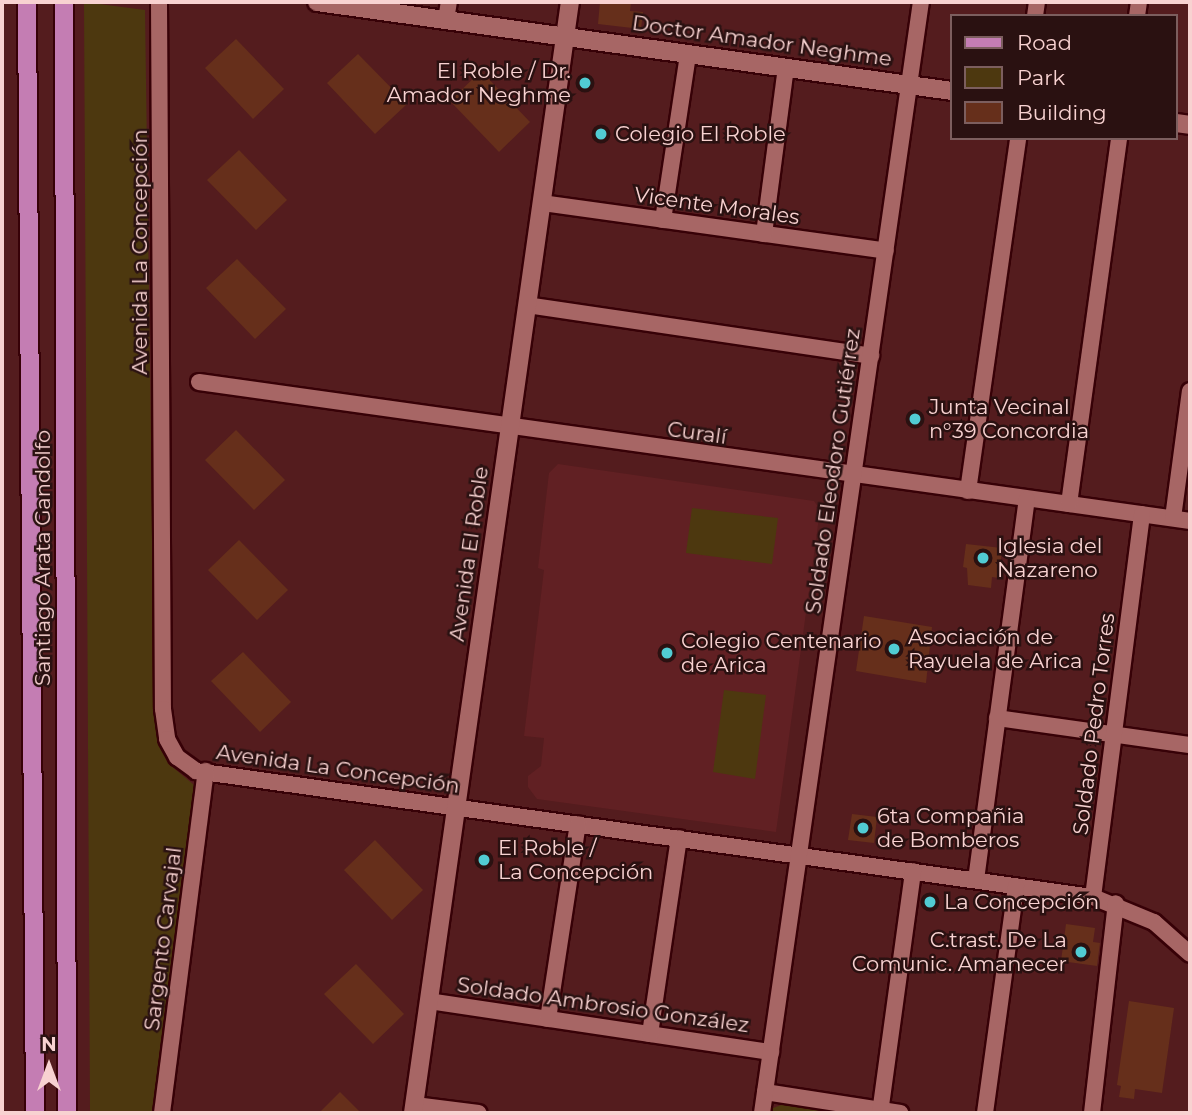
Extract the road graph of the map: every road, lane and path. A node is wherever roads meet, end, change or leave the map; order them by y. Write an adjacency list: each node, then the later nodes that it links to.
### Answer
1 (27, 2): 53 (main road, Santiago Arata Gandolfo)
2 (64, 2): 54 (main road, Santiago Arata Gandolfo)
3 (159, 2): 35 (street, Avenida La Concepción)
4 (317, 2): 7 (street, Doctor Amador Neghme)
5 (570, 2): 9 (street, Avenida El Roble)
6 (922, 2): 12 (street, Soldado Eleodoro Gutiérrez)
7 (344, 4): 8 (street, Doctor Amador Neghme)
8 (448, 11): 9 (street, Doctor Amador Neghme)
9 (565, 36): 10 (street, Doctor Amador Neghme); 16 (street, Avenida El Roble)
10 (688, 54): 11 (street, Doctor Amador Neghme); 17 (street)
11 (786, 68): 12 (street, Doctor Amador Neghme); 18 (street)
12 (909, 85): 13 (street, Doctor Amador Neghme); 19 (street, Soldado Eleodoro Gutiérrez)
13 (950, 91)
14 (1017, 140): 26 (street)
15 (1119, 140): 28 (street)
16 (542, 203): 17 (street, Vicente Morales); 20 (street, Avenida El Roble)
17 (663, 220): 18 (street, Vicente Morales)
18 (764, 234): 19 (street, Vicente Morales)
19 (886, 251): 21 (street, Soldado Eleodoro Gutiérrez)
20 (527, 305): 21 (street); 24 (street, Avenida El Roble)
21 (871, 356): 25 (street, Soldado Eleodoro Gutiérrez)
22 (199, 382): 24 (street, Curalí)
23 (1190, 391): 30 (street)
24 (510, 428): 25 (street, Curalí); 36 (street, Avenida El Roble)
25 (854, 475): 26 (street, Curalí); 39 (street, Soldado Eleodoro Gutiérrez)
26 (968, 491): 27 (street, Curalí)
27 (1027, 499): 28 (street, Curalí); 32 (street)
28 (1069, 504): 29 (street, Curalí)
29 (1142, 514): 30 (street, Curalí); 33 (street, Soldado Pedro Torres)
30 (1173, 518): 31 (street, Curalí)
31 (1190, 521)
32 (998, 718): 33 (street); 41 (street)
33 (1114, 734): 34 (street); 43 (street, Soldado Pedro Torres)
34 (1190, 744)
35 (206, 771): 36 (street, Avenida La Concepción); 55 (street, Sargento Carvajal)
36 (457, 806): 37 (street, Avenida La Concepción); 46 (street, Avenida El Roble)
37 (578, 824): 38 (street, Avenida La Concepción); 47 (street)
38 (679, 838): 39 (street, Avenida La Concepción); 48 (street)
39 (799, 855): 40 (street, Avenida La Concepción); 49 (street, Soldado Eleodoro Gutiérrez)
40 (913, 871): 41 (street, Avenida La Concepción); 52 (street)
41 (976, 880): 42 (street, Avenida La Concepción)
42 (1016, 886): 43 (street, Avenida La Concepción); 59 (street)
43 (1093, 897): 44 (street, Avenida La Concepción)
44 (1116, 903): 45 (street, Avenida La Concepción); 60 (street)
45 (1190, 954)
46 (429, 1001): 47 (street, Soldado Ambrosio González); 51 (street, Avenida El Roble)
47 (548, 1018): 48 (street, Soldado Ambrosio González)
48 (650, 1034): 49 (street, Soldado Ambrosio González)
49 (771, 1052): 50 (street, Soldado Eleodoro Gutiérrez)
50 (765, 1092): 52 (street); 57 (street, Soldado Eleodoro Gutiérrez)
51 (414, 1109): 56 (street)
52 (880, 1112): 58 (street)
53 (35, 1113)
54 (67, 1113)
55 (162, 1113)
56 (479, 1113)
57 (762, 1113)
58 (900, 1113)
59 (985, 1113)
60 (1092, 1113)

